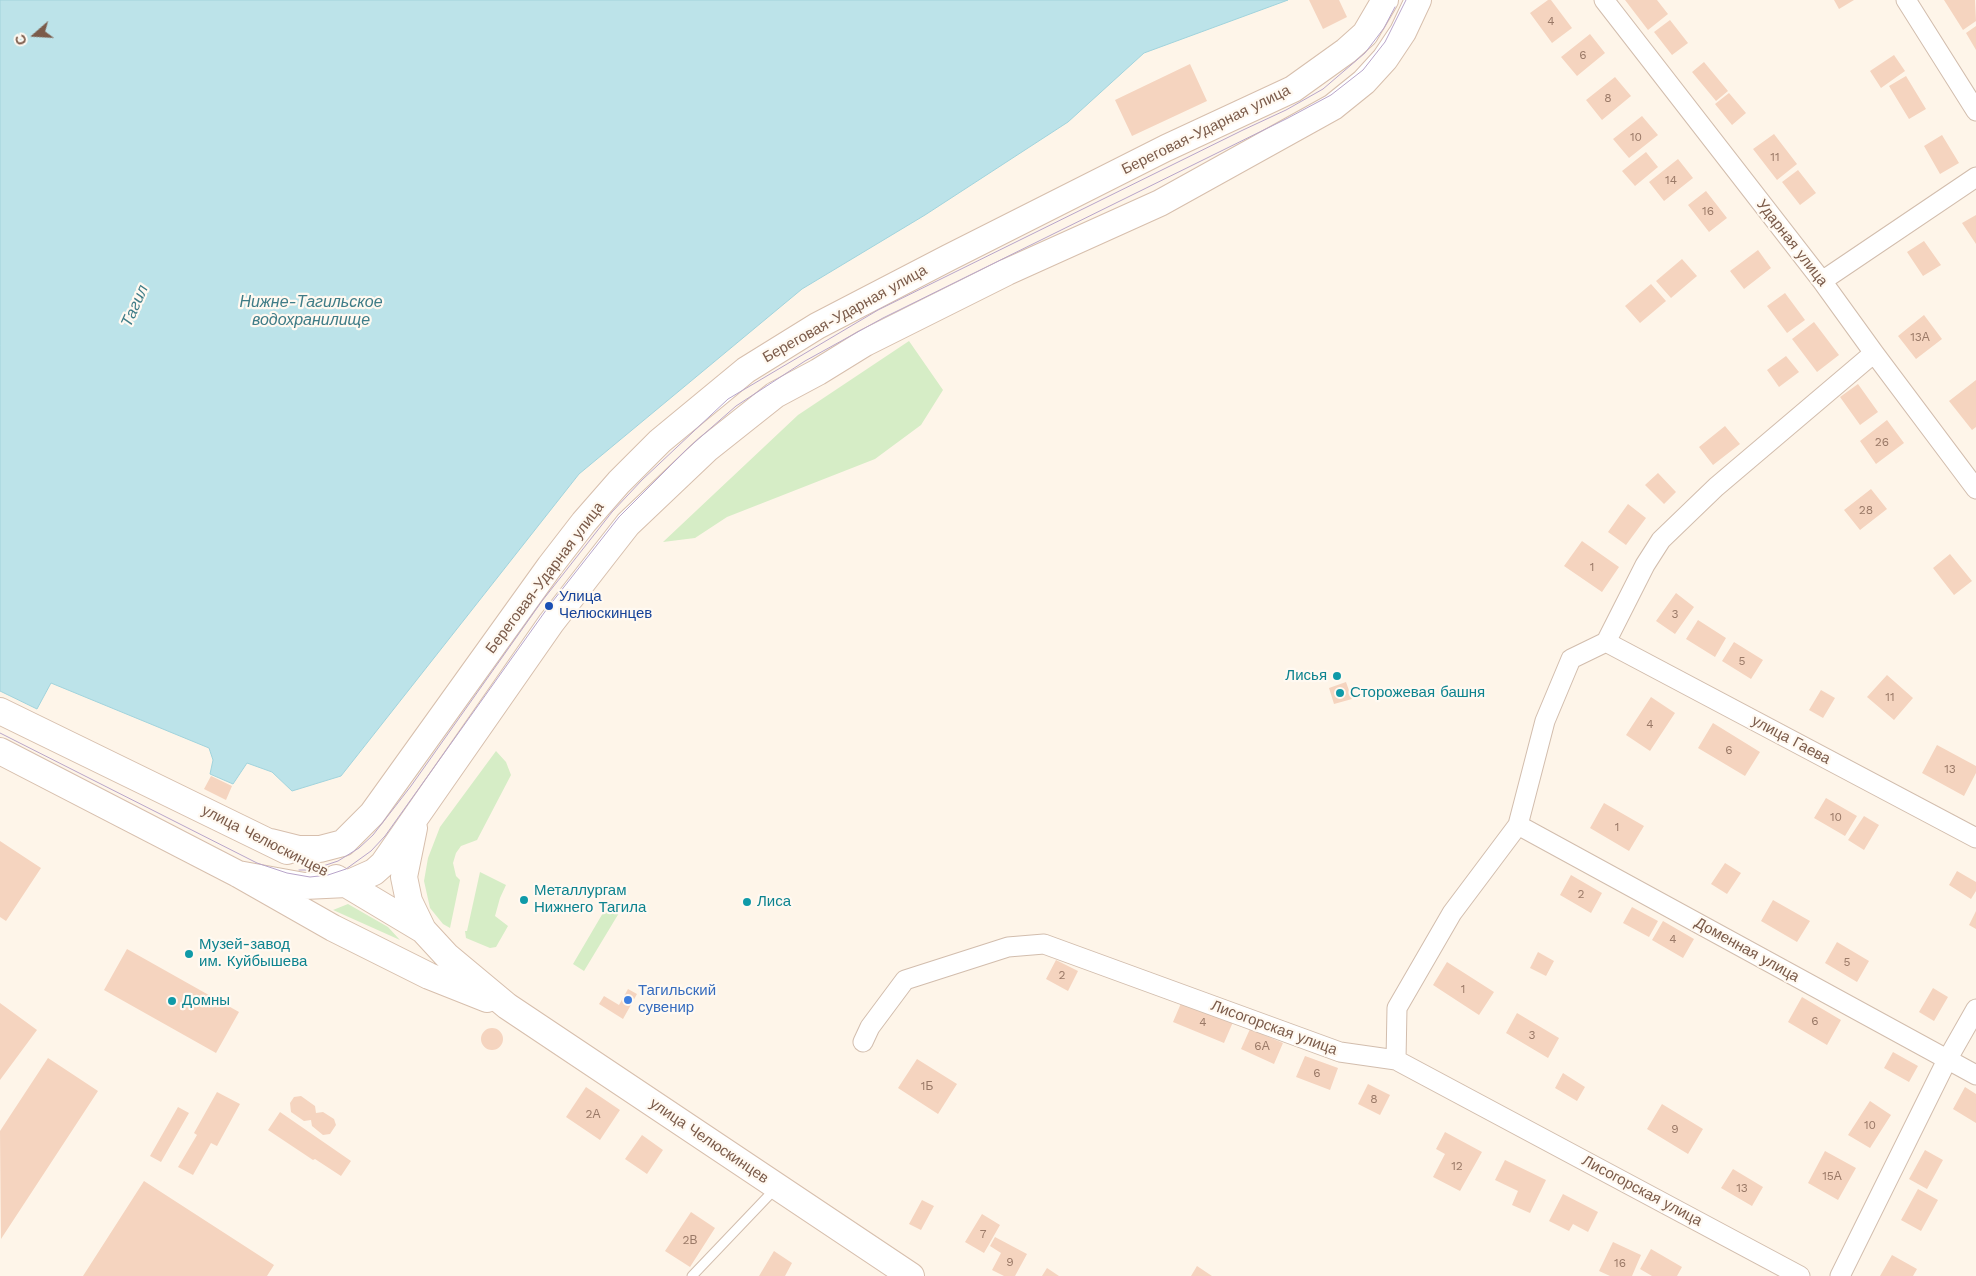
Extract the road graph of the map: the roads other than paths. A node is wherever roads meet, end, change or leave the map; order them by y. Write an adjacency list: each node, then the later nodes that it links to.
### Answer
1 (1385, 0): 16 (main road, Береговая-Ударная улица)
2 (1418, 0): 13 (main road)
3 (1604, 0): 7 (street, Ударная улица)
4 (1906, 0): 5 (street)
5 (1976, 111)
6 (1976, 177): 7 (street)
7 (1822, 281): 8 (street, Ударная улица)
8 (1874, 354): 9 (street, Ударная улица); 10 (street)
9 (1976, 489)
10 (1606, 642): 14 (street); 15 (street, улица Гаева)
11 (0, 711): 16 (main road, улица Челюскинцев)
12 (0, 751): 17 (main road, улица Челюскинцев)
13 (416, 818): 18 (main road); 19 (main road)
14 (1518, 825): 23 (street); 24 (street, Доменная улица)
15 (1976, 838)
16 (271, 842): 18 (main road, улица Челюскинцев)
17 (238, 874): 18 (main road); 20 (main road, улица Челюскинцев)
18 (347, 884): 19 (main road, улица Челюскинцев)
19 (423, 930): 20 (main road, улица Челюскинцев)
20 (507, 1006): 26 (main road, улица Челюскинцев)
21 (1976, 1009): 24 (street)
22 (863, 1042): 23 (street, Лисогорская улица)
23 (1396, 1060): 29 (street, Лисогорская улица)
24 (1948, 1060): 25 (street, Доменная улица); 30 (street)
25 (1976, 1075)
26 (777, 1187): 27 (main road, улица Челюскинцев); 28 (lane)
27 (899, 1273)
28 (692, 1276)
29 (1800, 1276)
30 (1840, 1276)

